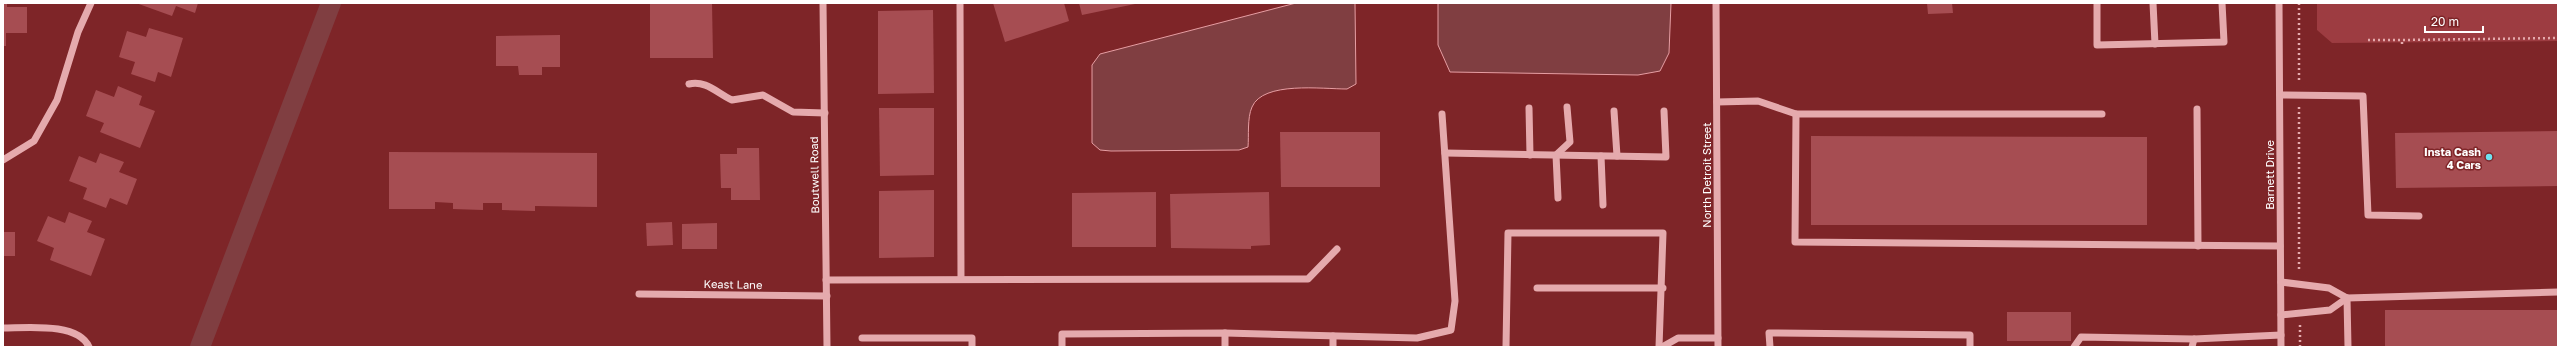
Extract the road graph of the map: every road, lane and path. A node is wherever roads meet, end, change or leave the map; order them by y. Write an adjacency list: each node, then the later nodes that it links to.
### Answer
1 (91, 3): 33 (street)
2 (823, 3): 24 (street, Boutwell Road)
3 (960, 3): 41 (street)
4 (1716, 3): 18 (street, North Detroit Street)
5 (2097, 3): 13 (street)
6 (2153, 3): 13 (street)
7 (2222, 3): 13 (street)
8 (2279, 3): 16 (street, Barnett Drive)
9 (2299, 3): 17 (path)
10 (2558, 38): 12 (path)
11 (2368, 40): 12 (path)
12 (2402, 40): 14 (path)
13 (2155, 44)
14 (2402, 44)
15 (690, 84): 24 (street)
16 (2280, 95): 17 (street); 38 (street, Barnett Drive)
17 (2299, 95): 36 (street); 40 (path)
18 (1716, 102): 26 (street); 56 (street, North Detroit Street)
19 (1567, 107): 30 (street)
20 (1529, 108): 29 (street)
21 (2197, 109): 37 (street)
22 (1614, 111): 32 (street)
23 (1664, 111): 32 (street)
24 (825, 113): 42 (street, Boutwell Road)
25 (1442, 114): 28 (street)
26 (1796, 114): 27 (street); 37 (street)
27 (2102, 114)
28 (1445, 153): 29 (street); 54 (street)
29 (1530, 155): 30 (street)
30 (1556, 155): 31 (street); 34 (street)
31 (1601, 156): 32 (street); 35 (street)
32 (1618, 156)
33 (3, 160)
34 (1558, 198)
35 (1603, 204)
36 (2419, 216)
37 (2198, 246): 38 (street)
38 (2280, 246): 43 (street, Barnett Drive)
39 (1337, 249): 41 (street)
40 (2299, 267)
41 (961, 278): 42 (street)
42 (826, 280): 48 (street, Boutwell Road)
43 (2281, 282): 49 (street); 50 (street, Barnett Drive)
44 (1537, 288): 45 (street)
45 (1663, 288): 64 (street); 65 (street)
46 (2558, 292): 49 (street)
47 (639, 294): 48 (street, Keast Lane)
48 (827, 296): 59 (street, Boutwell Road)
49 (2347, 298): 50 (street); 72 (street)
50 (2281, 315): 53 (street, Barnett Drive)
51 (3, 328): 58 (street)
52 (1225, 333): 54 (street); 61 (street); 62 (street)
53 (2281, 335): 57 (street); 71 (street, Barnett Drive)
54 (1333, 336): 63 (street)
55 (862, 338): 60 (street)
56 (1718, 338): 65 (street); 66 (street, North Detroit Street)
57 (2194, 339): 69 (street); 70 (street)
58 (89, 347)
59 (827, 347)
60 (972, 347)
61 (1062, 347)
62 (1225, 347)
63 (1333, 347)
64 (1506, 347)
65 (1660, 347)
66 (1718, 347)
67 (1770, 347): 68 (street)
68 (1970, 347)
69 (2074, 347)
70 (2192, 347)
71 (2281, 347)
72 (2348, 347)

